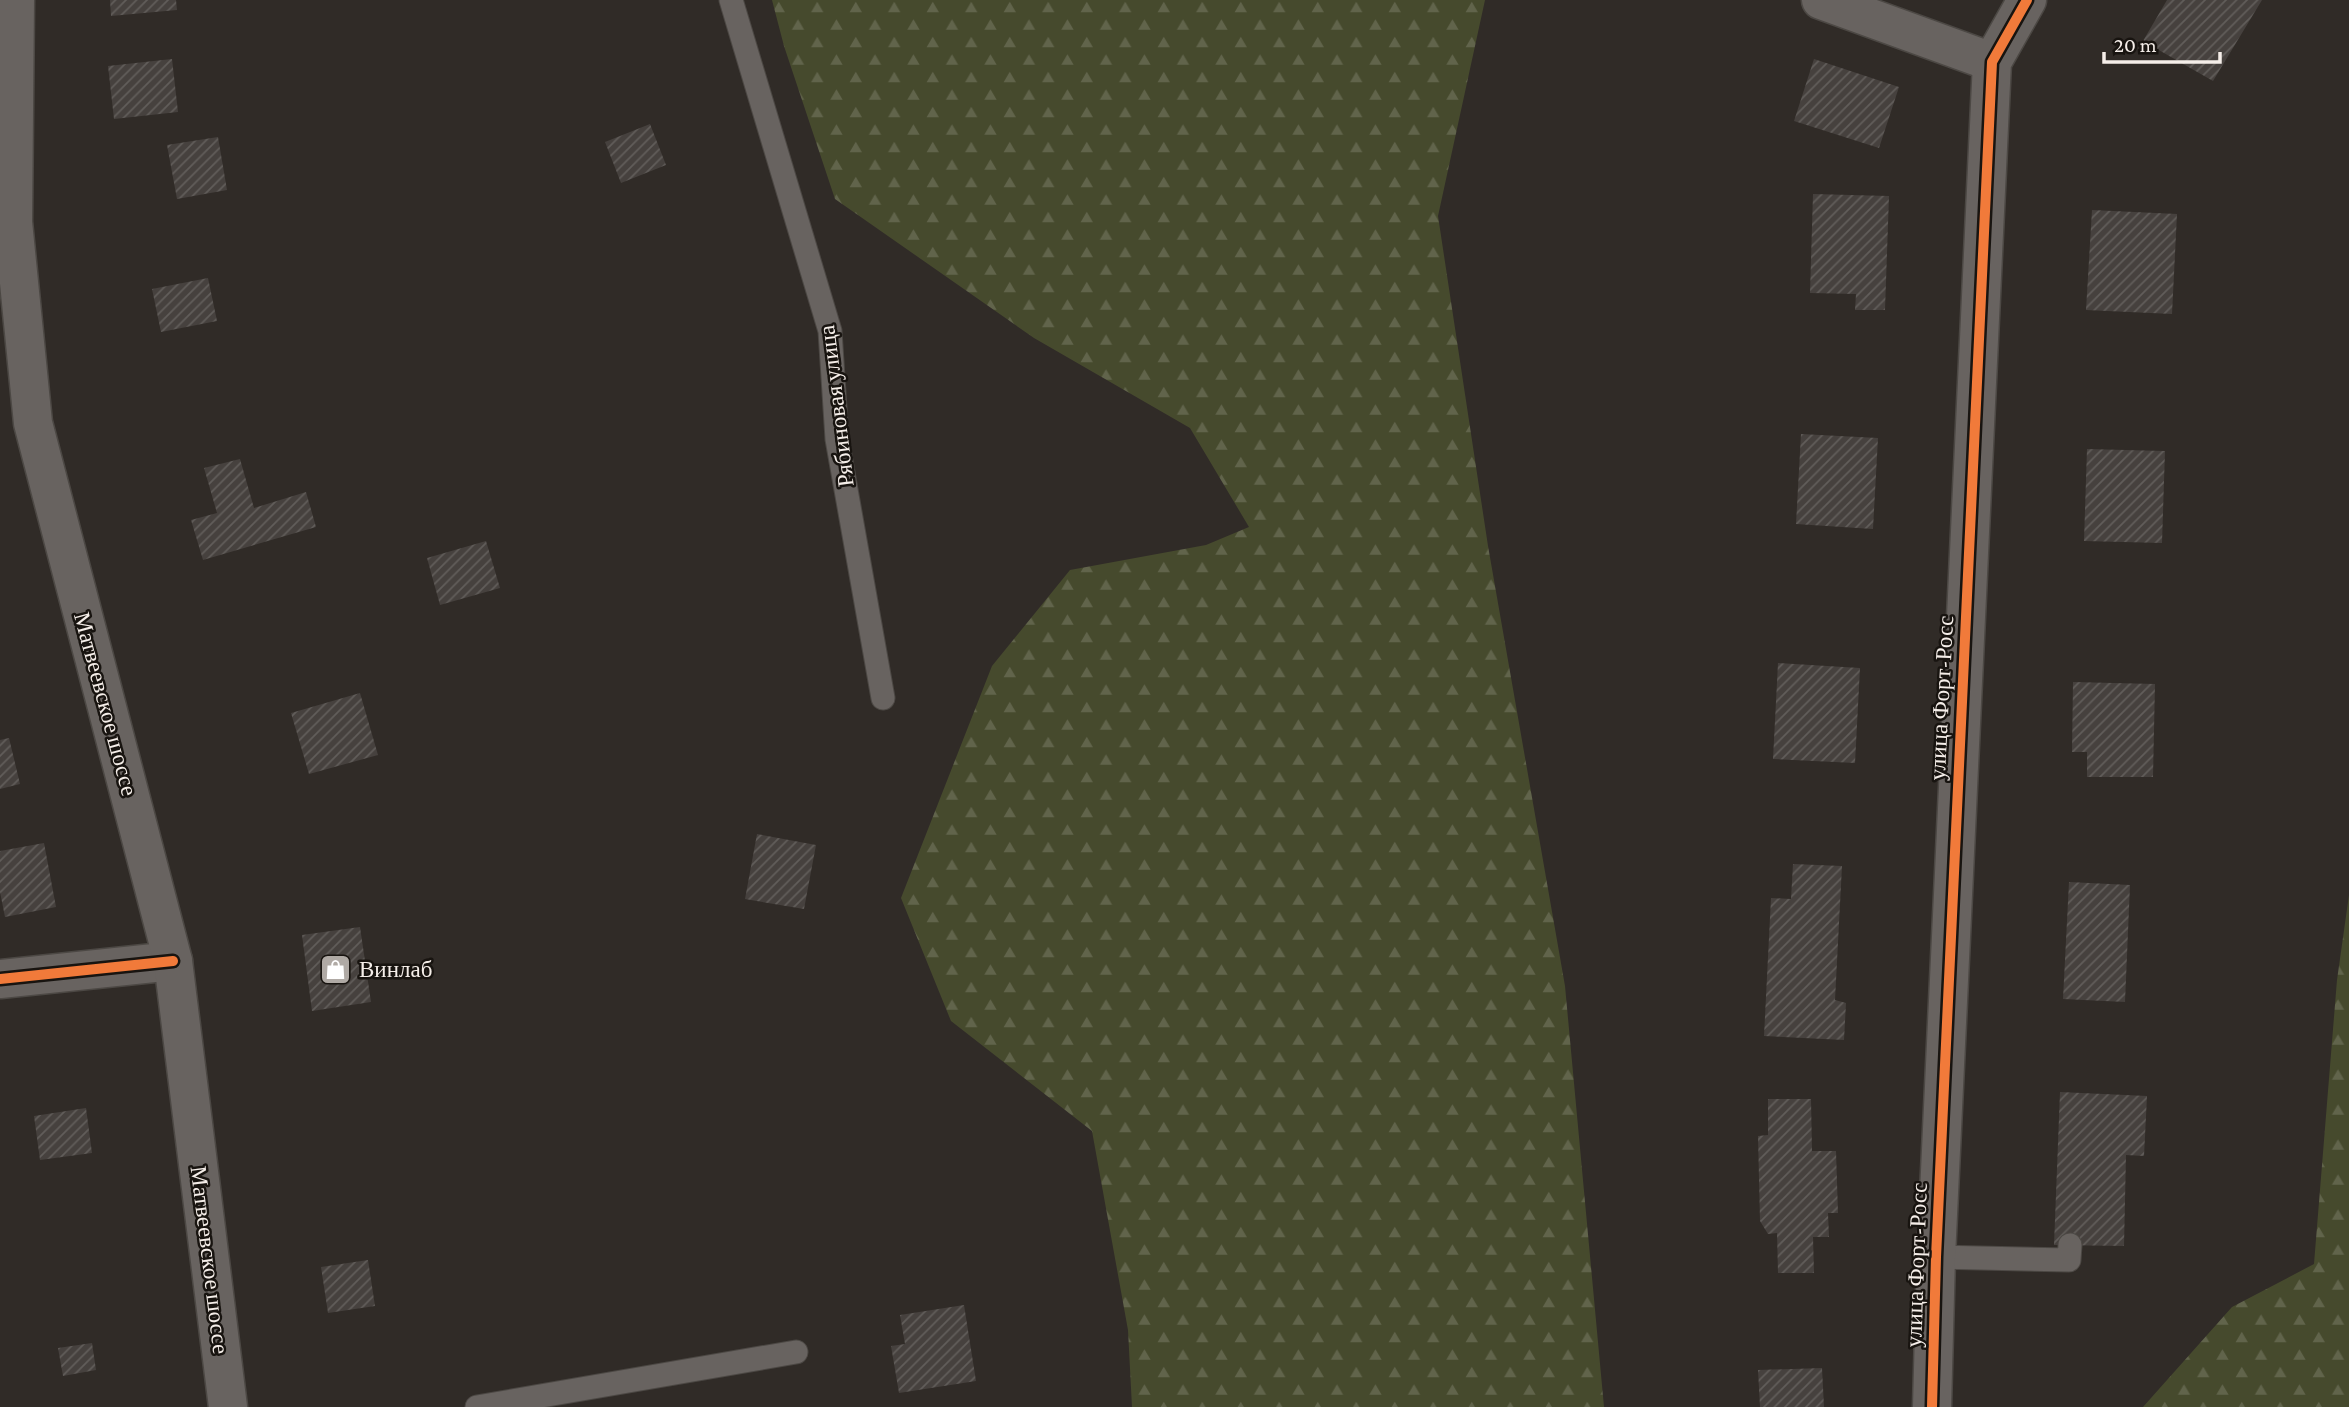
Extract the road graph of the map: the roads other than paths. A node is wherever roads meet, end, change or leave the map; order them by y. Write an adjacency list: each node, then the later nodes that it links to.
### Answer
1 (15, 0): 7 (street, Матвеевское шоссе)
2 (730, 0): 6 (lane, Рябиновая улица)
3 (1821, 0): 5 (street)
4 (2027, 0): 5 (street, улица Форт-Росс)
5 (1992, 62): 10 (street, улица Форт-Росс)
6 (883, 698)
7 (173, 961): 8 (street); 12 (street, Матвеевское шоссе)
8 (0, 979)
9 (2070, 1245): 10 (lane)
10 (1936, 1257): 14 (street, улица Форт-Росс)
11 (796, 1352): 13 (lane)
12 (228, 1407)
13 (477, 1407)
14 (1933, 1407)

